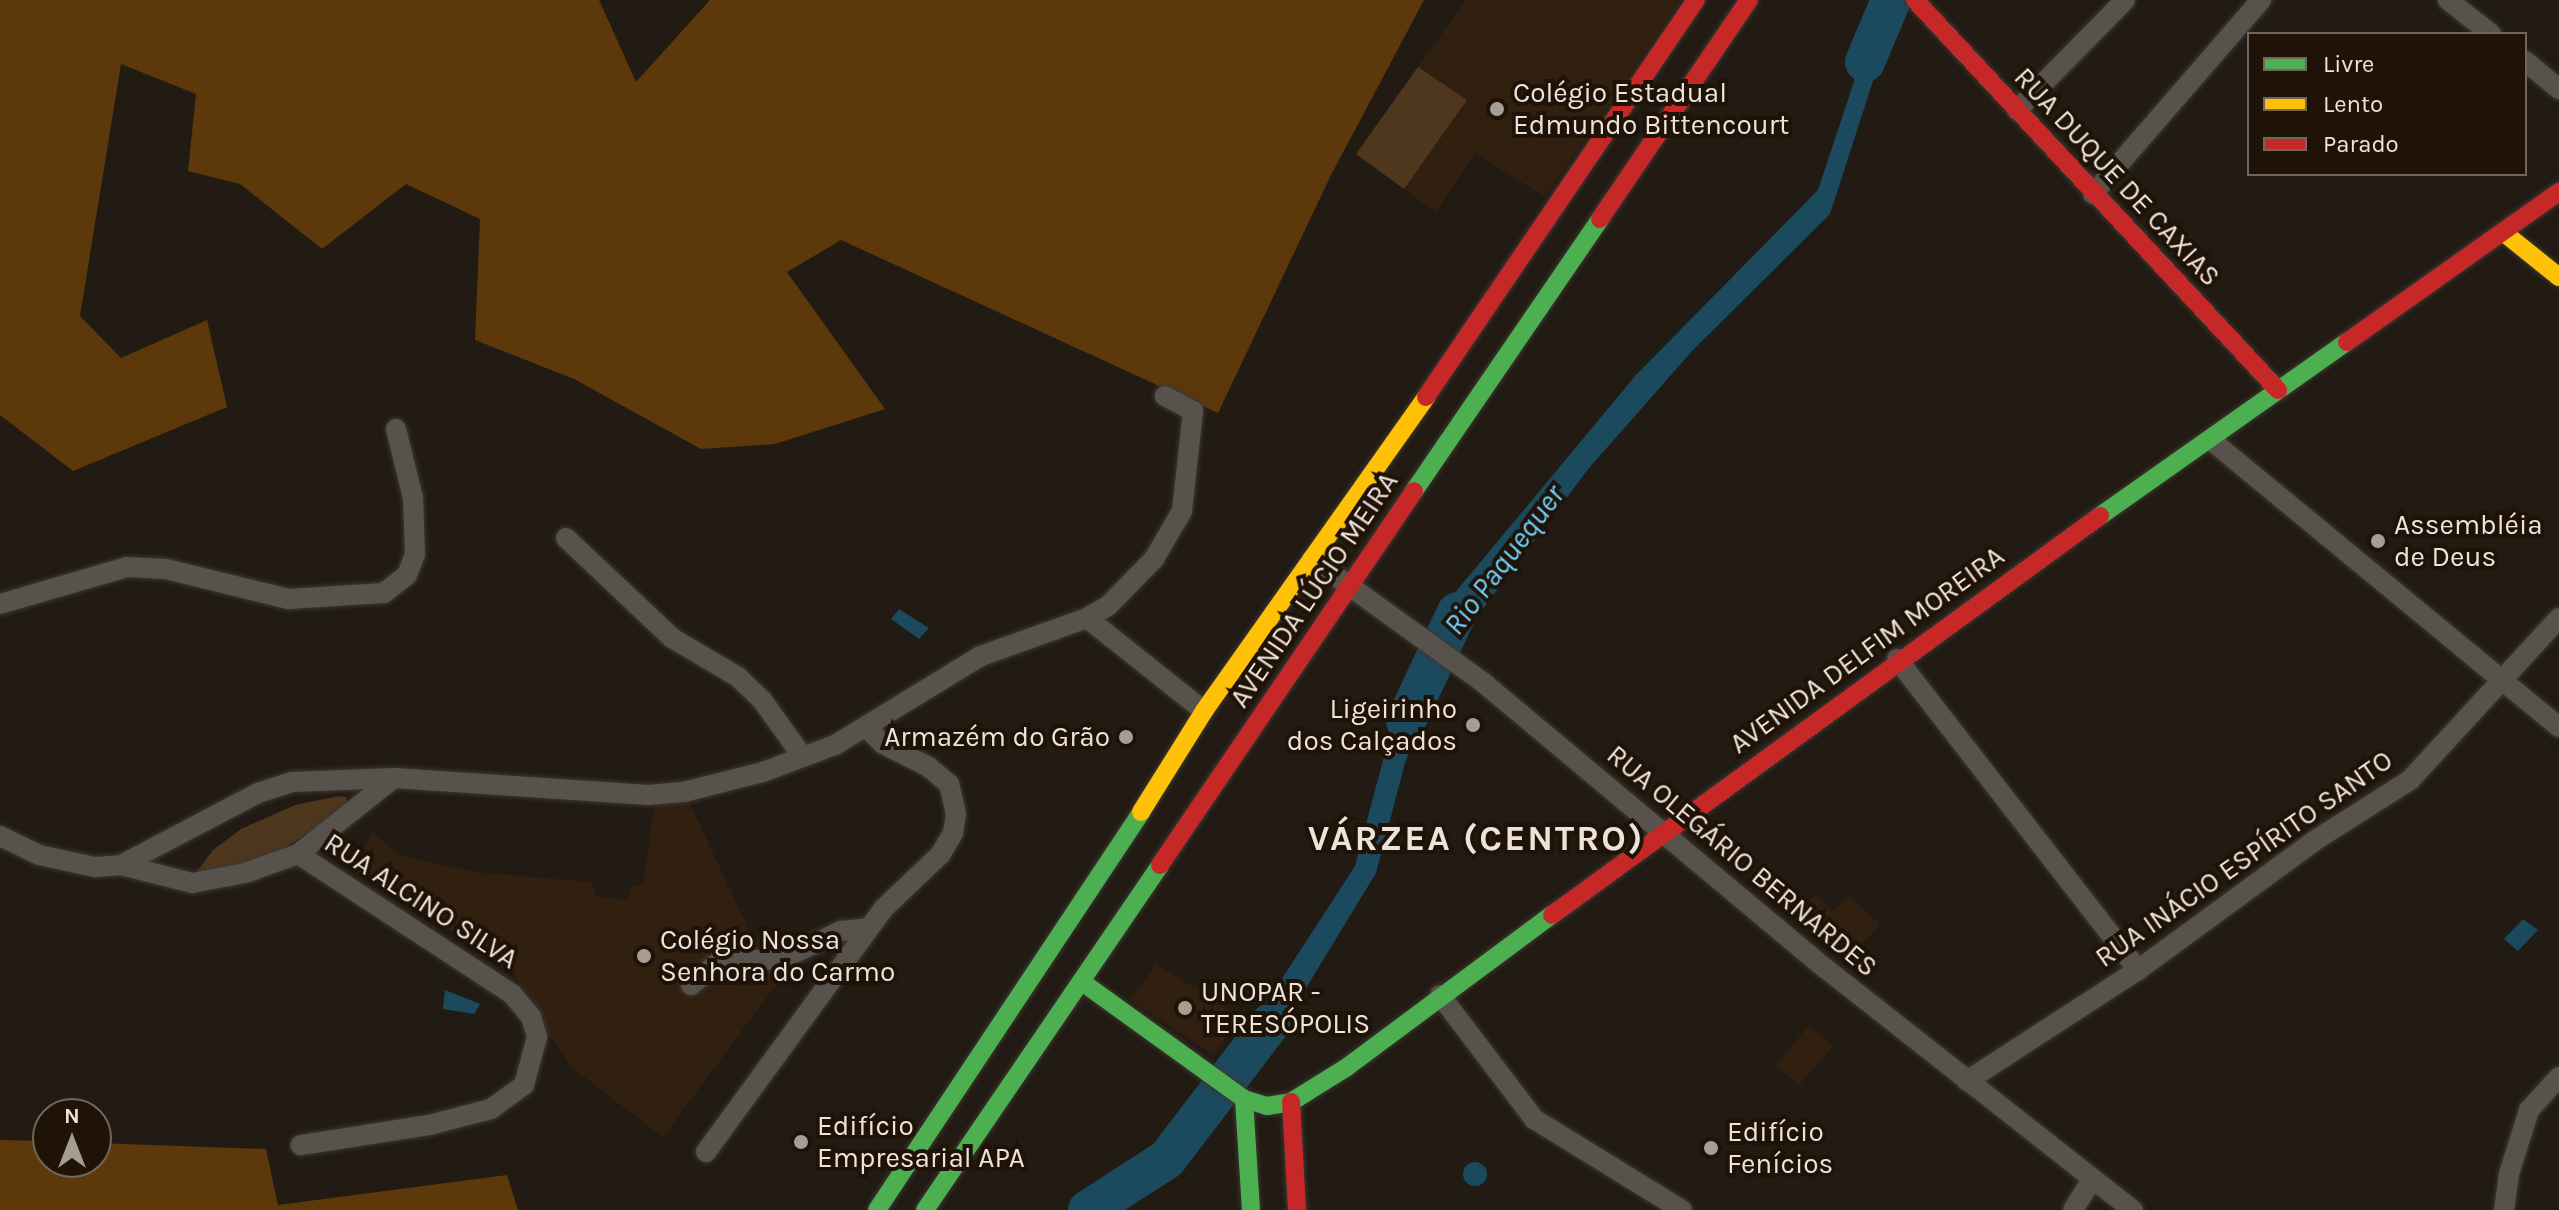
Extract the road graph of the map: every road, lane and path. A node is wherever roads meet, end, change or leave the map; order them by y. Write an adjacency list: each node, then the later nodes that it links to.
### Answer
1 (1696, 0): 20 (main road, AVENIDA LÚCIO MEIRA)
2 (1749, 0): 21 (main road, AVENIDA LÚCIO MEIRA)
3 (2125, 0): 10 (street)
4 (2261, 0): 12 (street)
5 (2448, 0): 7 (street)
6 (1921, 6): 10 (main road, RUA DUQUE DE CAXIAS)
7 (2488, 32)
8 (2527, 63): 9 (street)
9 (2559, 89)
10 (2017, 110): 12 (main road, RUA DUQUE DE CAXIAS)
11 (2559, 192): 13 (main road, AVENIDA DELFIM MOREIRA)
12 (2093, 194): 15 (main road, RUA DUQUE DE CAXIAS)
13 (2503, 232): 14 (main road); 15 (main road, AVENIDA DELFIM MOREIRA)
14 (2559, 277)
15 (2278, 390): 18 (main road, AVENIDA DELFIM MOREIRA)
16 (1165, 396): 23 (street)
17 (396, 429): 22 (street)
18 (2212, 441): 25 (main road, AVENIDA DELFIM MOREIRA); 26 (street)
19 (566, 538): 30 (street)
20 (1312, 559): 21 (street, RUA OLEGÁRIO BERNARDES); 27 (main road, AVENIDA LÚCIO MEIRA)
21 (1349, 584): 32 (street, RUA OLEGÁRIO BERNARDES); 38 (main road, AVENIDA LÚCIO MEIRA)
22 (0, 604)
23 (1087, 618): 27 (street); 29 (street)
24 (2559, 618): 26 (street, RUA INÁCIO ESPÍRITO SANTO)
25 (1897, 659): 32 (main road, AVENIDA DELFIM MOREIRA); 37 (street)
26 (2502, 682): 28 (street); 37 (street, RUA INÁCIO ESPÍRITO SANTO)
27 (1204, 711): 50 (main road, AVENIDA LÚCIO MEIRA)
28 (2559, 727)
29 (867, 728): 30 (street); 36 (street)
30 (803, 757): 31 (street)
31 (394, 778): 34 (street); 35 (street)
32 (1662, 831): 40 (main road, AVENIDA DELFIM MOREIRA); 42 (street, RUA OLEGÁRIO BERNARDES)
33 (0, 836): 35 (street)
34 (298, 854): 35 (street); 45 (street, RUA ALCINO SILVA)
35 (121, 865)
36 (869, 928): 39 (street); 48 (street)
37 (2138, 970): 42 (street, RUA INÁCIO ESPÍRITO SANTO)
38 (1082, 982): 43 (main road); 51 (main road, AVENIDA LÚCIO MEIRA)
39 (691, 985)
40 (1440, 995): 44 (main road, AVENIDA DELFIM MOREIRA); 54 (street)
41 (2559, 1077): 57 (street)
42 (1967, 1081): 49 (street, RUA OLEGÁRIO BERNARDES)
43 (1239, 1096): 44 (main road); 46 (street); 47 (main road)
44 (1291, 1102): 46 (main road)
45 (301, 1145)
46 (1294, 1149): 47 (main road); 53 (main road)
47 (1250, 1150): 52 (main road)
48 (706, 1152)
49 (2092, 1179): 55 (street); 56 (street, RUA OLEGÁRIO BERNARDES)
50 (877, 1210)
51 (925, 1210)
52 (1251, 1210)
53 (1297, 1210)
54 (1682, 1210)
55 (2073, 1210)
56 (2133, 1210)
57 (2504, 1210)

